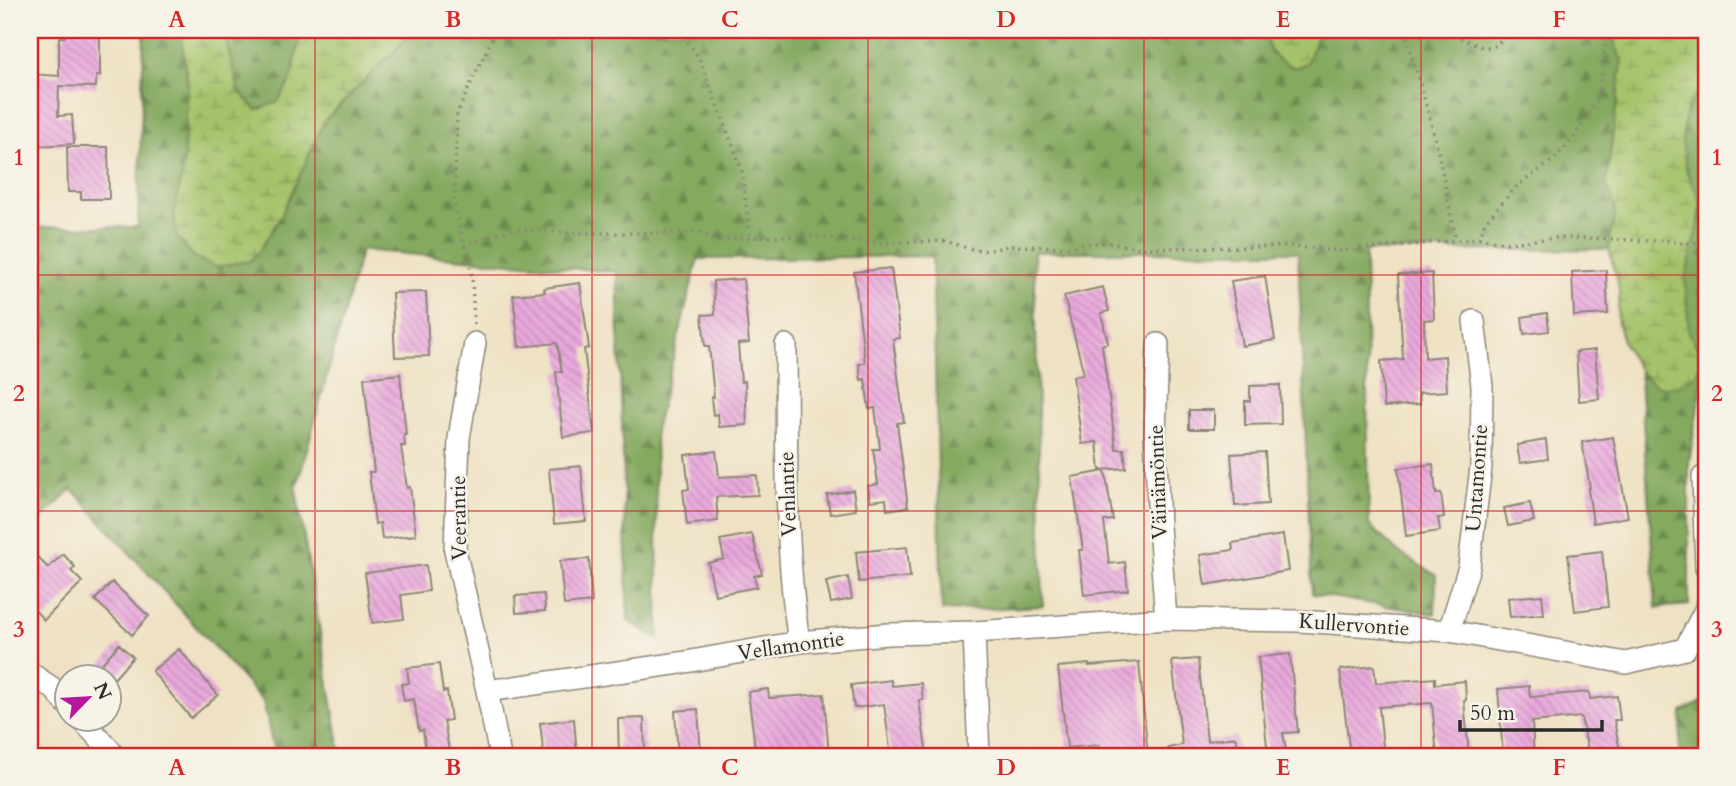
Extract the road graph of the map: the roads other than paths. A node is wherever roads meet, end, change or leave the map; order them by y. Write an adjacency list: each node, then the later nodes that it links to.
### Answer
1 (1474, 321): 9 (street, Untamontie)
2 (475, 343): 14 (street, Veerantie)
3 (1158, 344): 8 (street, Väinämöntie)
4 (786, 345): 11 (street, Venlantie)
5 (1703, 477): 6 (street)
6 (1706, 568)
7 (1706, 608): 9 (street, Kullervontie)
8 (1166, 619): 9 (street, Kullervontie); 10 (street, Kullervontie)
9 (1449, 631)
10 (974, 632): 11 (street, Vellamontie); 18 (street)
11 (799, 642): 14 (street, Vellamontie)
12 (30, 673): 13 (street)
13 (52, 688)
14 (487, 691): 17 (street, Veerantie)
15 (96, 734): 16 (street)
16 (113, 756)
17 (500, 756)
18 (979, 756)

